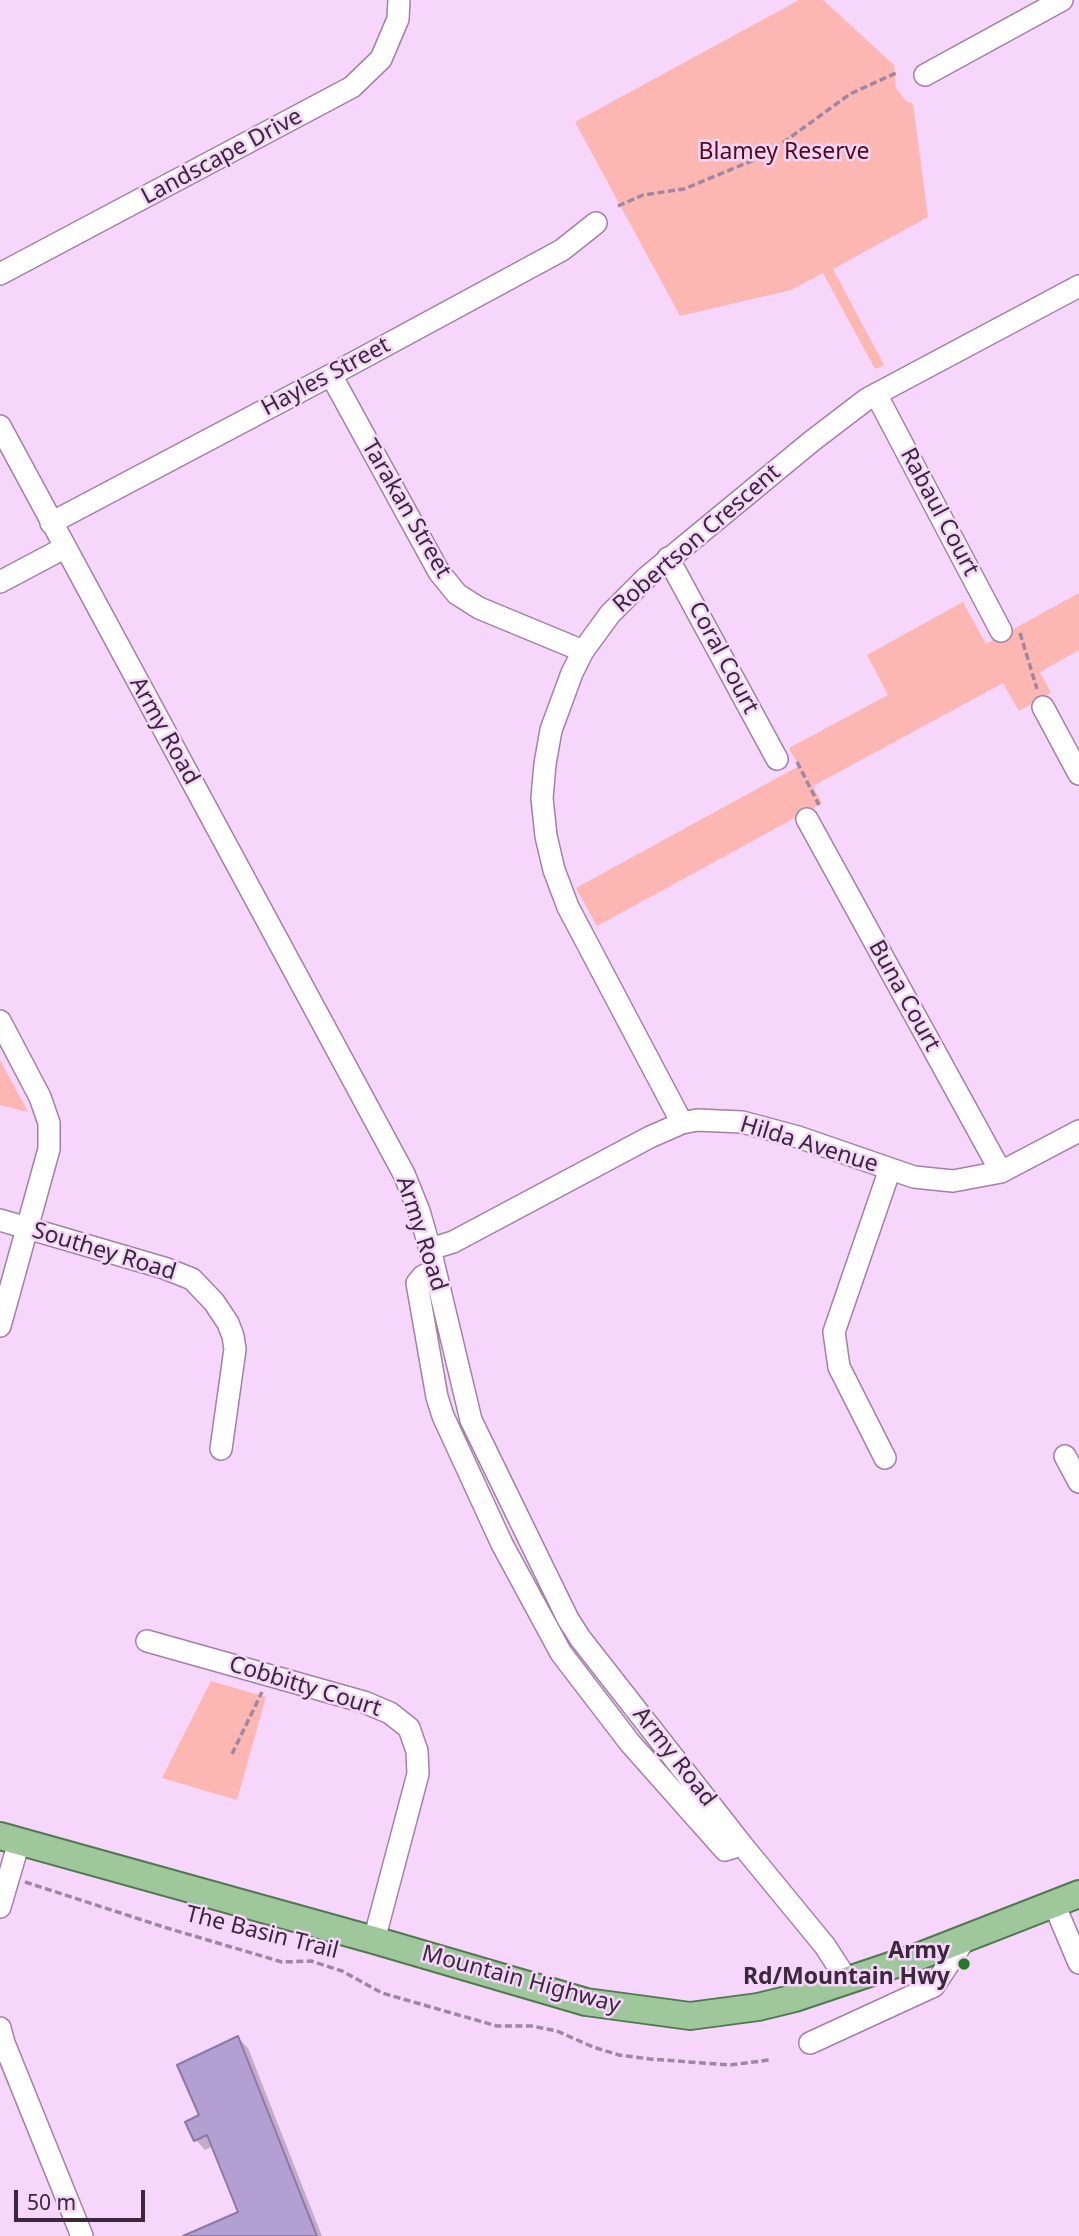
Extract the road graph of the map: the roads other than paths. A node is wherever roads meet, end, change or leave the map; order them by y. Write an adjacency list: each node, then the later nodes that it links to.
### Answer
1 (399, 0): 5 (street, Landscape Drive)
2 (1062, 0): 3 (street)
3 (925, 75)
4 (596, 223): 7 (street, Hayles Street)
5 (0, 274)
6 (1079, 286): 8 (street, Robertson Crescent)
7 (331, 375): 10 (street, Hayles Street); 15 (street, Tarakan Street)
8 (876, 394): 12 (street, Robertson Crescent); 14 (street, Rabaul Court)
9 (0, 426): 10 (street, Army Road)
10 (51, 523): 11 (street, Army Road)
11 (64, 548): 13 (street); 27 (street, Army Road)
12 (668, 558): 15 (street, Robertson Crescent); 17 (street, Coral Court)
13 (0, 582)
14 (1009, 628)
15 (583, 651): 21 (street, Robertson Crescent)
16 (1043, 707): 18 (street)
17 (786, 759)
18 (1079, 774)
19 (813, 812): 24 (street, Buna Court)
20 (0, 1021): 26 (street)
21 (682, 1123): 23 (street, Hilda Avenue); 27 (street, Hilda Avenue)
22 (1079, 1131): 24 (street, Hilda Avenue)
23 (890, 1169): 24 (street, Hilda Avenue); 31 (street)
24 (1001, 1172)
25 (0, 1220): 26 (street, Southey Road)
26 (28, 1228): 28 (street); 29 (street, Southey Road)
27 (430, 1249): 41 (street, Army Road)
28 (0, 1326)
29 (221, 1449)
30 (1065, 1456): 32 (street)
31 (885, 1458)
32 (1079, 1482)
33 (147, 1641): 38 (street, Cobbitty Court)
34 (9, 1839): 37 (street); 38 (main road, Mountain Highway)
35 (1079, 1894): 36 (main road, Mountain Highway)
36 (1054, 1905): 39 (main road, Mountain Highway); 40 (street)
37 (0, 1907)
38 (374, 1940): 41 (main road, Mountain Highway)
39 (965, 1940): 41 (main road, Mountain Highway); 43 (street)
40 (1079, 1963)
41 (847, 1980)
42 (0, 2028): 44 (street)
43 (810, 2043)
44 (82, 2236)

